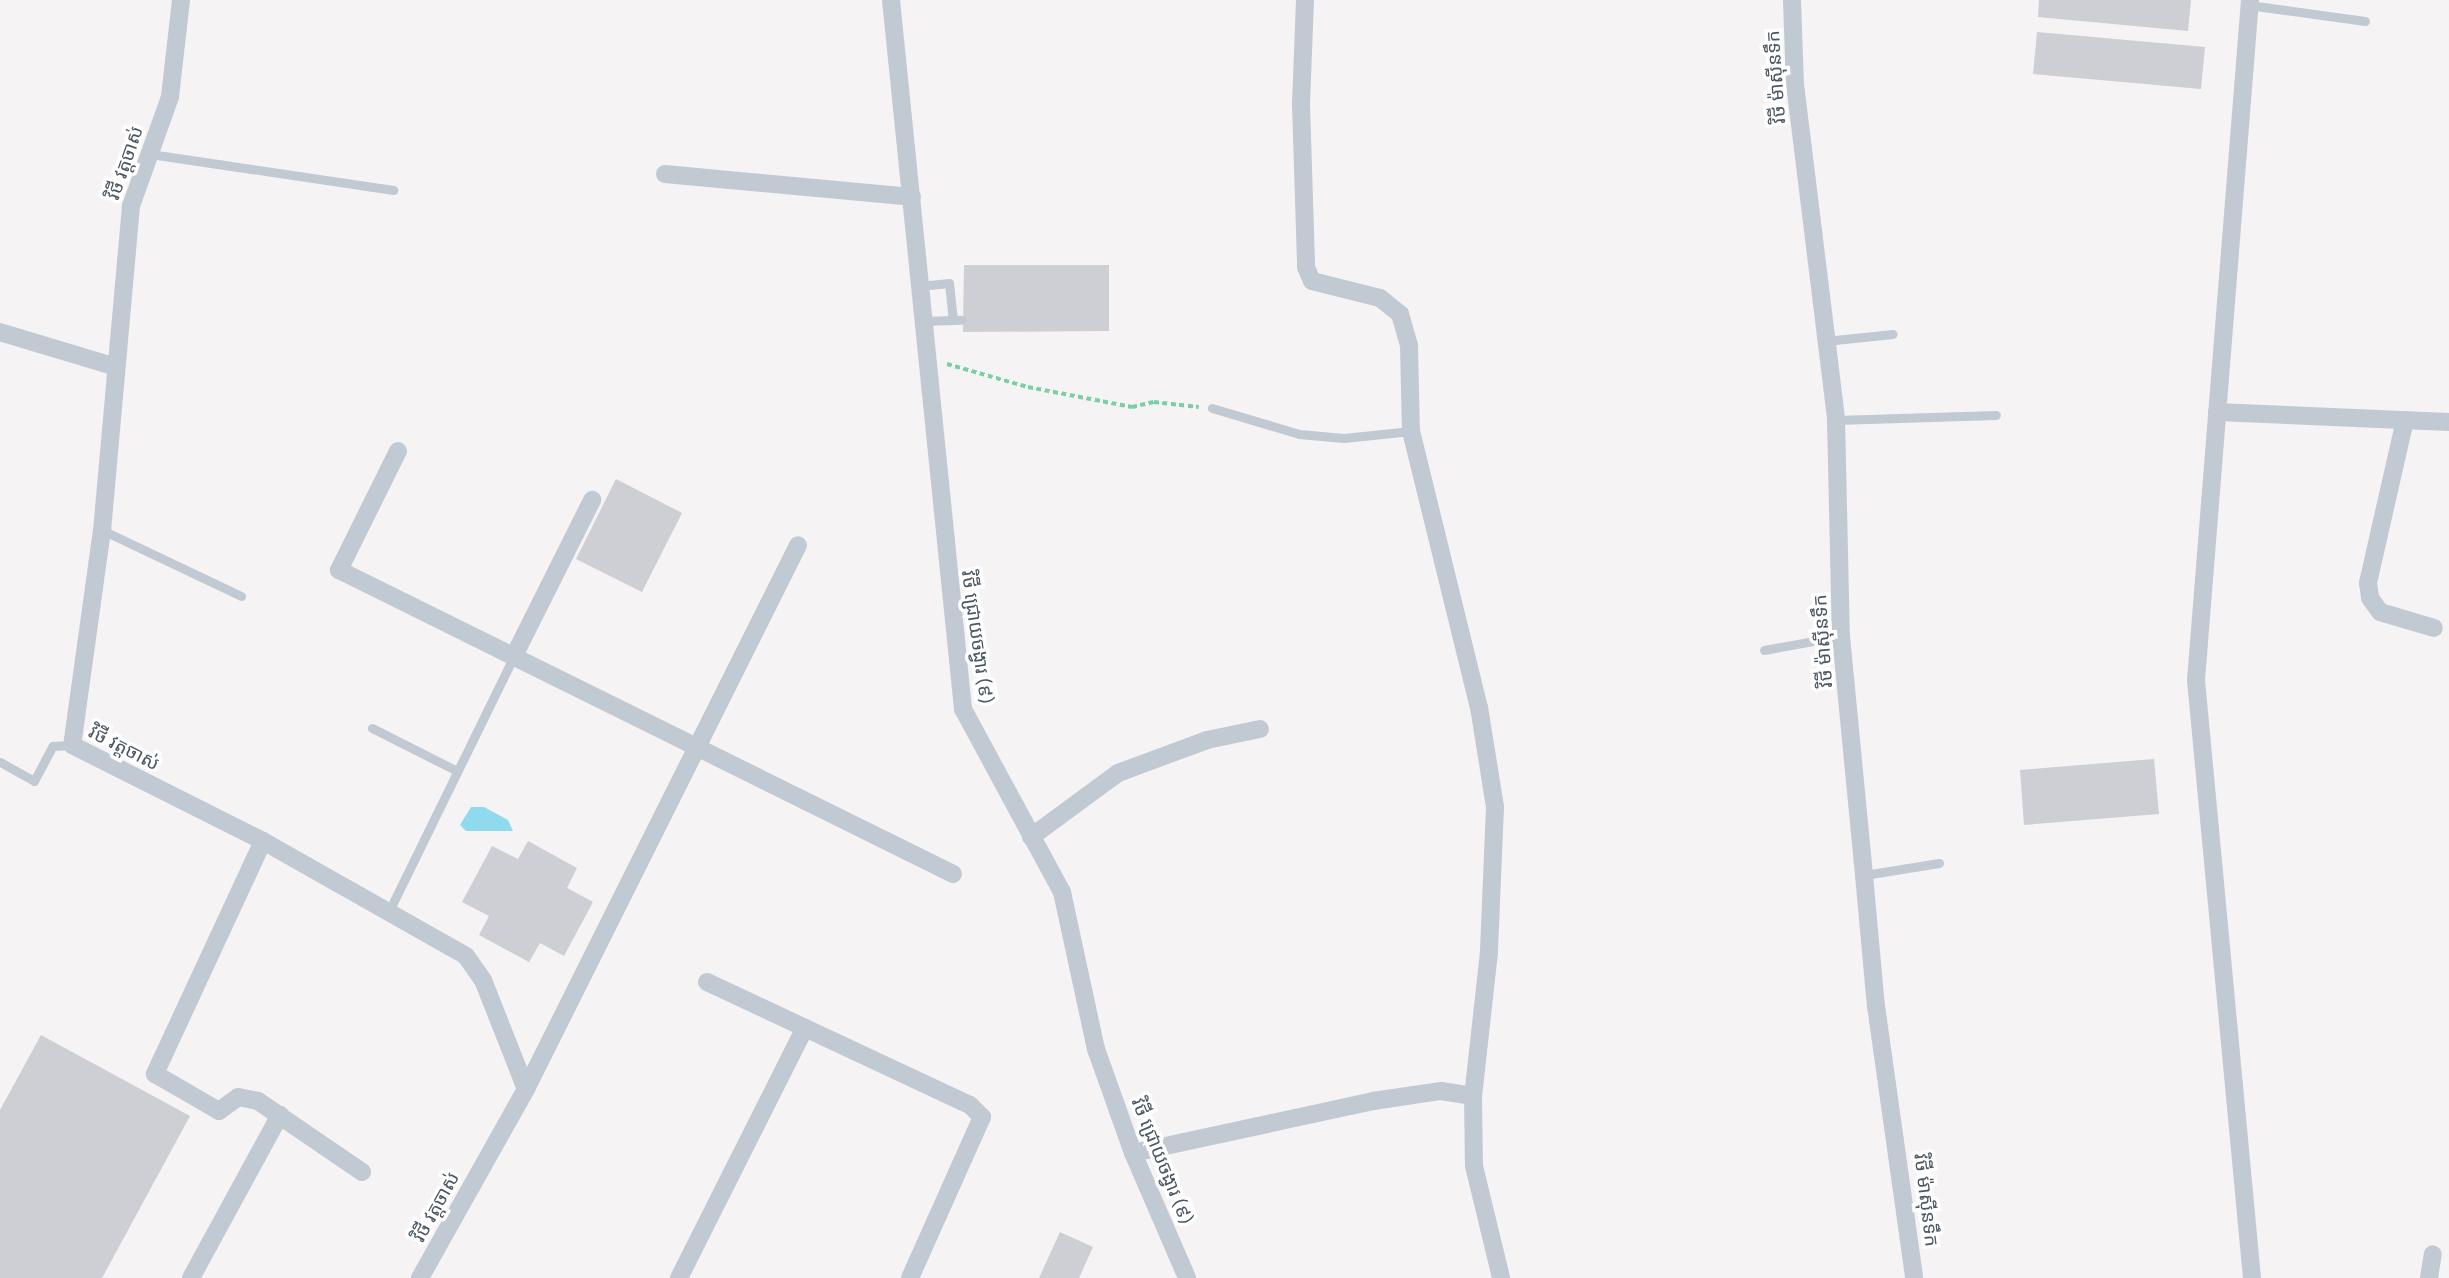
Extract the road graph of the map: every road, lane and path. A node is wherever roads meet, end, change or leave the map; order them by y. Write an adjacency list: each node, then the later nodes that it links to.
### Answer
1 (181, 0): 7 (street, វិថី វត្តចាស់)
2 (891, 0): 10 (street, វិថី ជ្រោយចង្វារ (៩))
3 (1305, 0): 24 (street)
4 (1792, 0): 15 (street, វិថី ម៉ាស៊ីនទឹក)
5 (2249, 3): 6 (lane); 19 (street)
6 (2365, 21)
7 (150, 154): 9 (lane); 17 (street, វិថី វត្តចាស់)
8 (665, 174): 10 (street)
9 (393, 190)
10 (912, 197): 11 (street, វិថី ជ្រោយចង្វារ (៩))
11 (920, 286): 12 (street, វិថី ជ្រោយចង្វារ (៩)); 12 (lane)
12 (923, 321): 16 (street, វិថី ជ្រោយចង្វារ (៩))
13 (0, 332): 17 (street)
14 (1893, 334): 15 (lane)
15 (1825, 341): 21 (street, វិថី ម៉ាស៊ីនទឹក)
16 (926, 357): 18 (path); 40 (street, វិថី ជ្រោយចង្វារ (៩))
17 (116, 367): 27 (street, វិថី វត្តចាស់)
18 (1212, 408): 24 (lane)
19 (2217, 412): 22 (street); 61 (street)
20 (1996, 415): 21 (lane)
21 (1836, 420): 31 (street, វិថី ម៉ាស៊ីនទឹក)
22 (2405, 420): 23 (street); 30 (street)
23 (2449, 422)
24 (1411, 431): 49 (street)
25 (398, 451): 33 (street)
26 (593, 500): 33 (street)
27 (102, 530): 29 (lane); 36 (street, វិថី វត្តចាស់)
28 (798, 545): 37 (street)
29 (241, 596)
30 (2434, 628)
31 (1842, 636): 32 (lane); 44 (street, វិថី ម៉ាស៊ីនទឹក)
32 (1764, 650)
33 (513, 658): 37 (street); 39 (lane)
34 (372, 728): 39 (lane)
35 (1260, 729): 40 (street)
36 (72, 745): 38 (lane); 41 (street, វិថី វត្តចាស់)
37 (697, 748): 43 (street); 48 (street)
38 (0, 762)
39 (457, 771): 45 (lane)
40 (1031, 837): 51 (street, វិថី ជ្រោយចង្វារ (៩))
41 (263, 841): 45 (street, វិថី វត្តចាស់); 50 (street)
42 (1939, 863): 44 (lane)
43 (953, 874)
44 (1864, 875): 60 (street, វិថី ម៉ាស៊ីនទឹក)
45 (390, 909): 48 (street, វិថី វត្តចាស់)
46 (708, 982): 47 (street)
47 (805, 1028): 56 (street); 57 (street)
48 (526, 1089): 55 (street, វិថី វត្តចាស់)
49 (1473, 1097): 51 (street); 59 (street)
50 (280, 1115): 52 (street); 54 (street)
51 (1133, 1153): 58 (street, វិថី ជ្រោយចង្វារ (៩))
52 (362, 1172)
53 (2433, 1254): 62 (street)
54 (191, 1278)
55 (420, 1278)
56 (679, 1278)
57 (910, 1278)
58 (1187, 1278)
59 (1501, 1278)
60 (1914, 1278)
61 (2252, 1278)
62 (2429, 1278)

